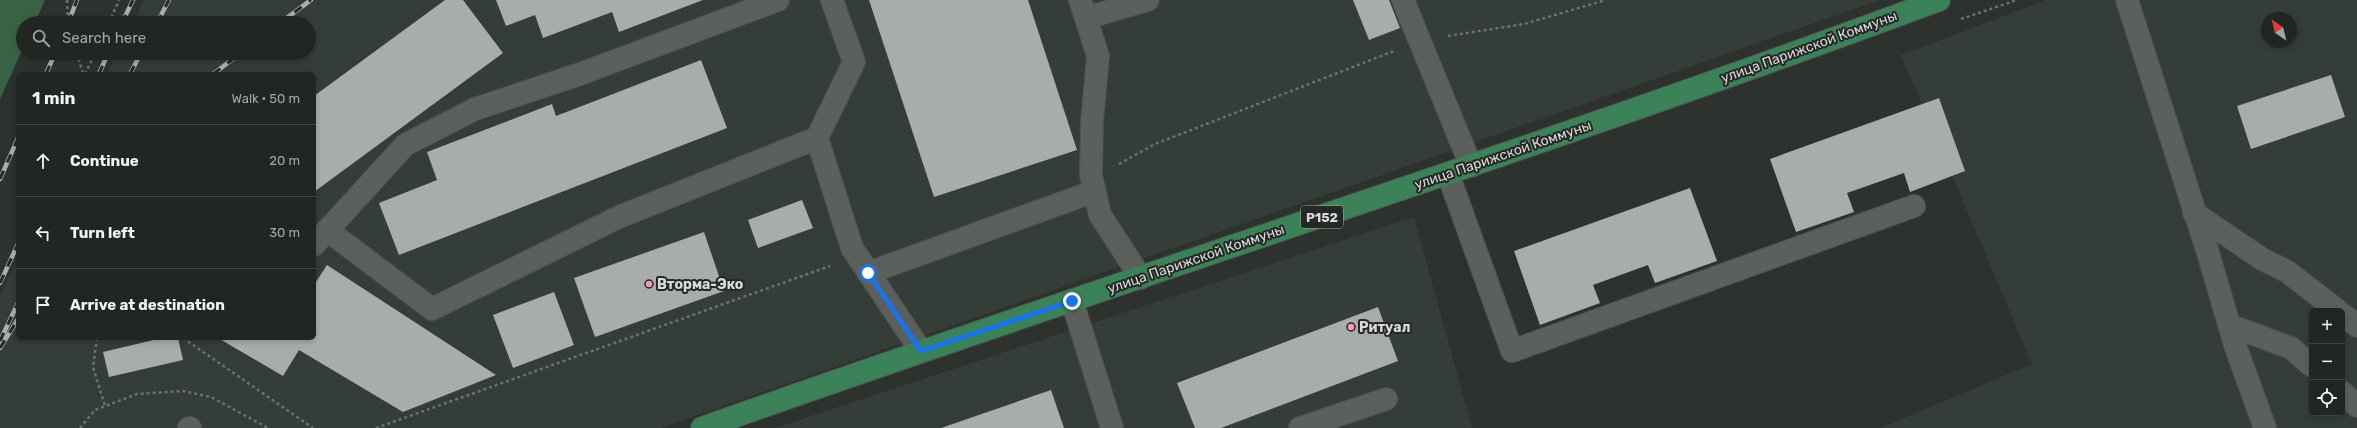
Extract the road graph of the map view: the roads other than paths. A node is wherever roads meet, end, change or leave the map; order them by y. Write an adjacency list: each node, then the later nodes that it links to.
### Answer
1 (778, 0): 14 (lane)
2 (832, 0): 8 (lane)
3 (1148, 0): 7 (lane)
4 (1403, 0): 9 (lane)
5 (1939, 0): 9 (main road, улица Парижской Коммуны / Р152)
6 (2127, 0): 13 (lane)
7 (1082, 9): 11 (lane)
8 (817, 138): 14 (lane); 15 (lane)
9 (1471, 166): 10 (main road, улица Парижской Коммуны / Р152)
10 (1448, 174): 12 (lane); 16 (main road, улица Парижской Коммуны / Р152)
11 (1095, 191): 15 (lane); 16 (lane)
12 (1914, 206)
13 (2194, 213): 18 (lane); 20 (lane)
14 (321, 237)
15 (868, 273): 22 (lane)
16 (1141, 278): 17 (main road, улица Парижской Коммуны / Р152)
17 (1072, 301): 22 (main road, улица Парижской Коммуны / Р152); 28 (lane)
18 (2334, 308)
19 (2345, 316): 21 (lane)
20 (2229, 325): 23 (lane); 30 (lane)
21 (2357, 326)
22 (921, 351): 27 (main road, улица Парижской Коммуны / Р152)
23 (2309, 363)
24 (2345, 395): 26 (lane)
25 (1386, 399): 29 (lane)
26 (2357, 406)
27 (702, 428)
28 (1112, 428)
29 (1300, 428)
30 (2265, 428)

